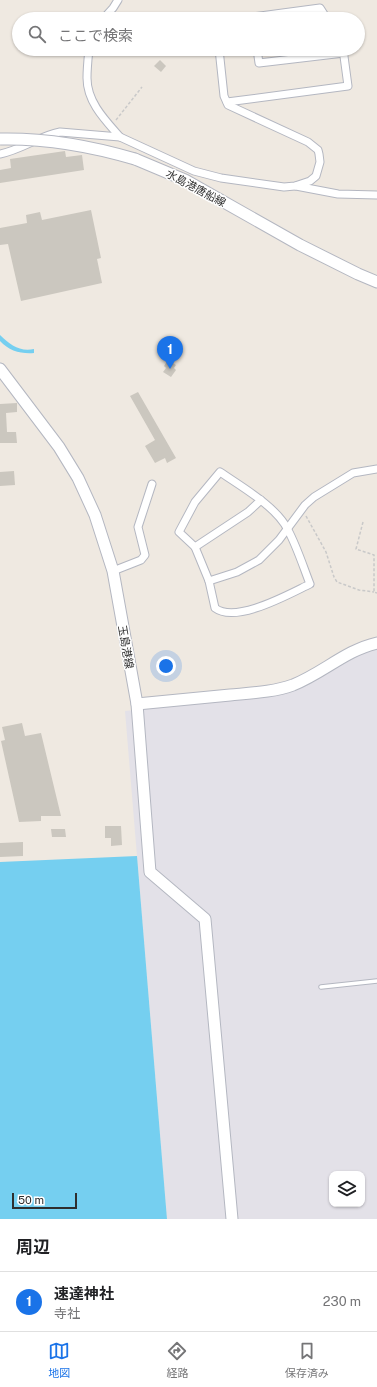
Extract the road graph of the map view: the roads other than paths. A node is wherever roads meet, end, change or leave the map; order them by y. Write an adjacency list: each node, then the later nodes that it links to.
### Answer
1 (118, 0): 2 (street)
2 (109, 12)
3 (290, 12): 4 (street)
4 (321, 12)
5 (89, 56): 11 (street)
6 (219, 56): 10 (street)
7 (258, 56): 8 (street)
8 (309, 56)
9 (345, 56): 10 (street)
10 (227, 102): 14 (street)
11 (120, 137): 13 (street); 14 (street)
12 (0, 138): 16 (main road, 水島港唐船線, bridge)
13 (0, 154)
14 (295, 186): 15 (street)
15 (377, 195)
16 (358, 274): 17 (main road); 18 (main road, 水島港唐船線); 19 (main road)
17 (377, 276)
18 (377, 282)
19 (377, 288)
20 (0, 369): 26 (main road, 玉島港線)
21 (377, 469): 24 (street)
22 (152, 484): 26 (street)
23 (261, 500): 24 (street); 25 (street); 25 (street)
24 (288, 529): 27 (street); 27 (street)
25 (195, 547): 27 (street)
26 (113, 571): 29 (main road, 玉島港線)
27 (210, 581)
28 (377, 643): 29 (main road)
29 (137, 704): 32 (main road, 玉島港線)
30 (377, 981): 31 (lane)
31 (321, 987)
32 (232, 1219)

